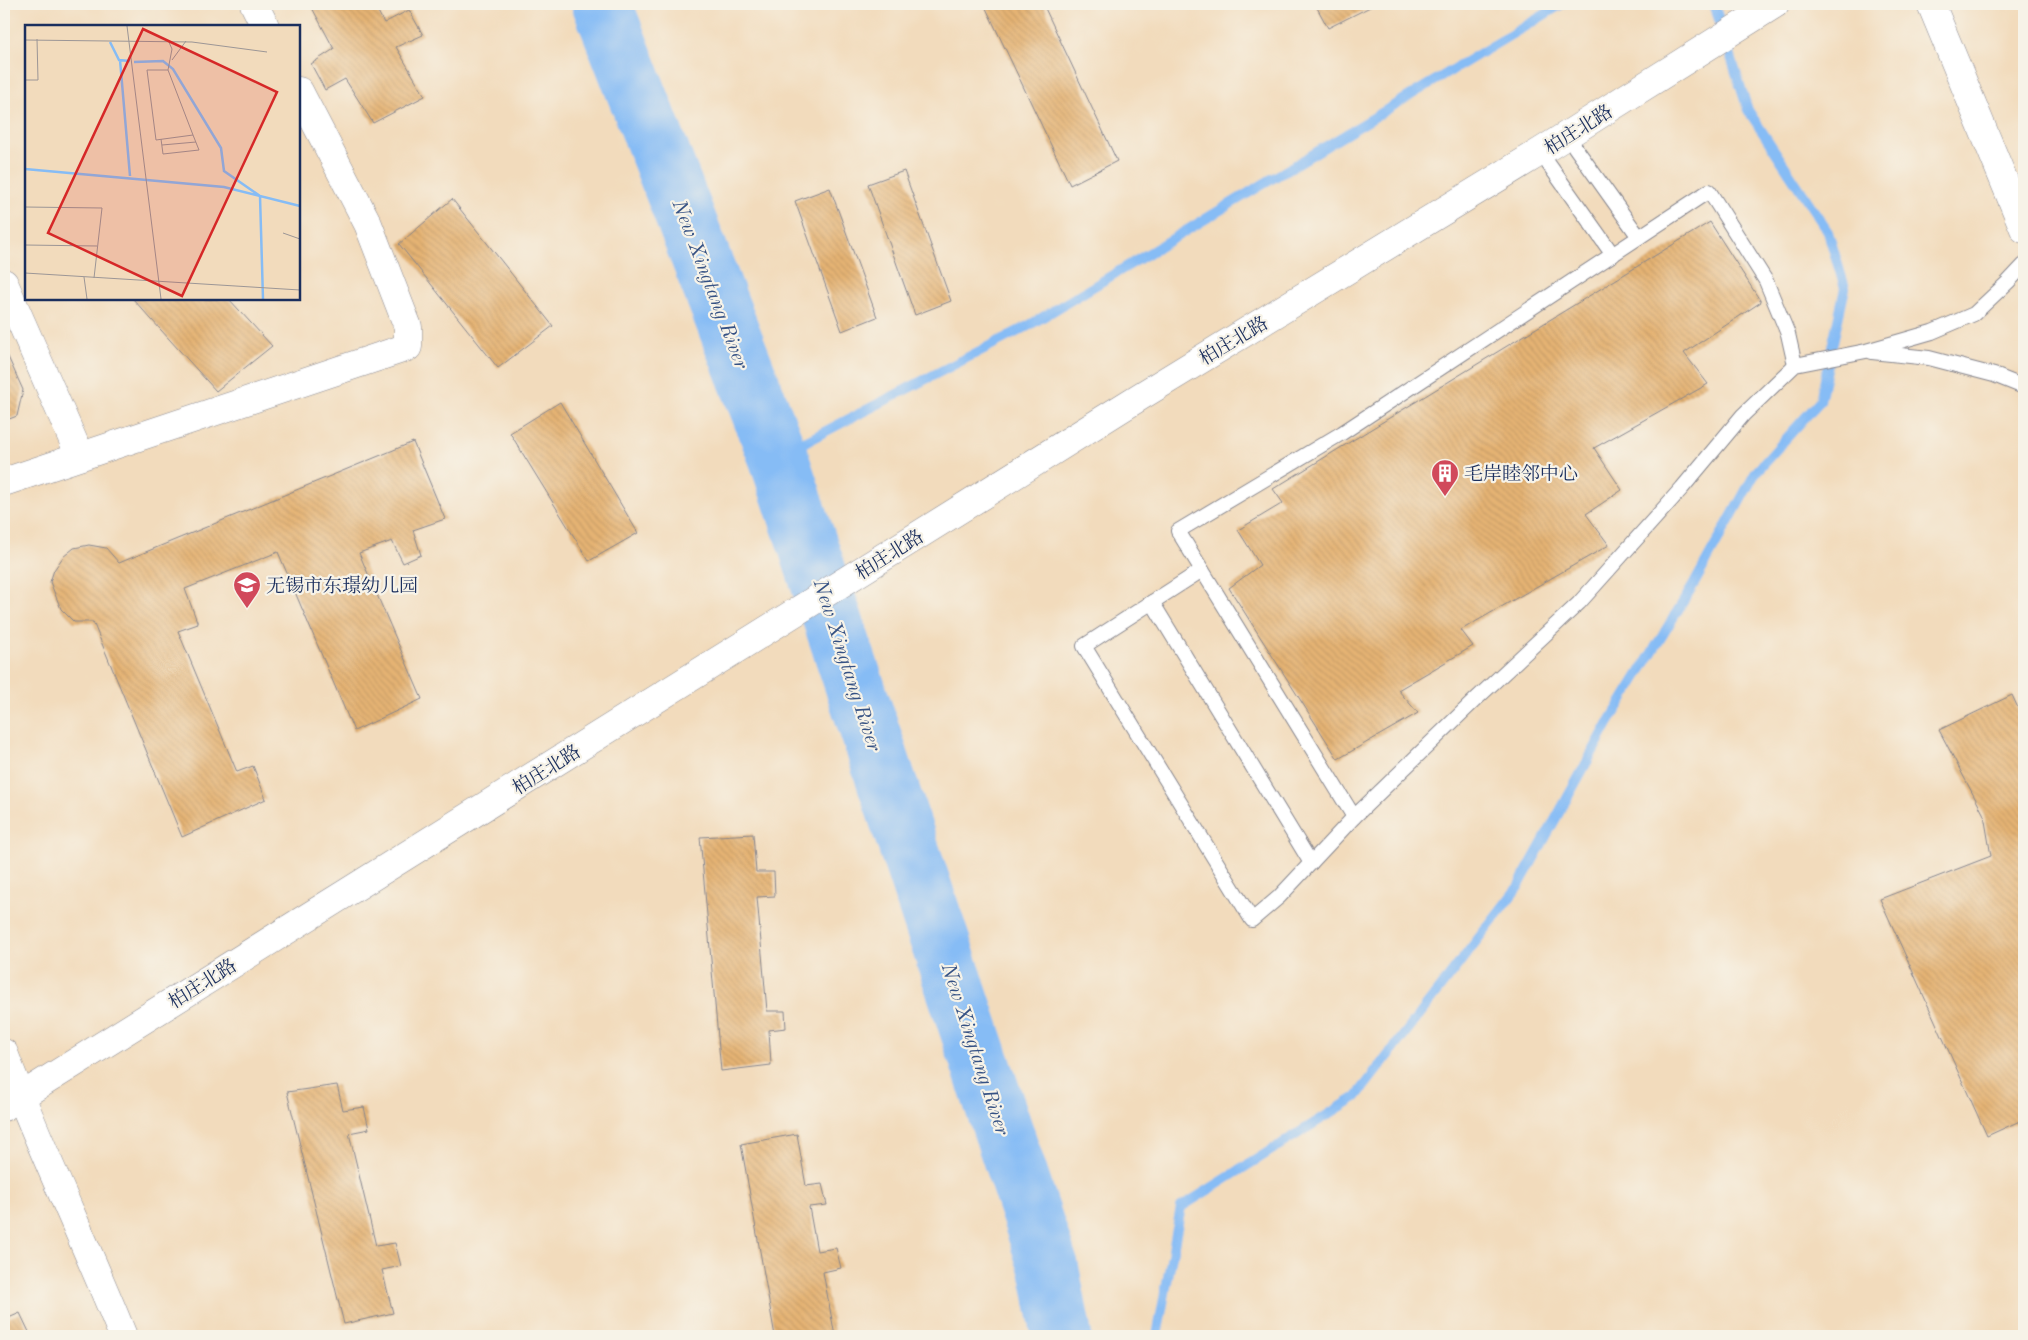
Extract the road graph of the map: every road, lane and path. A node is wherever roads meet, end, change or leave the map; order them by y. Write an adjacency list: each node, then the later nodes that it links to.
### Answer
1 (254, 4): 4 (street)
2 (1931, 4): 8 (street)
3 (1767, 10): 6 (street, 柏庄北路)
4 (264, 25)
5 (300, 93): 16 (street)
6 (1567, 136): 7 (street, 柏庄北路); 9 (lane)
7 (1540, 152): 10 (lane); 23 (street, 柏庄北路)
8 (2024, 229)
9 (1639, 237): 10 (lane); 14 (lane)
10 (1613, 255): 18 (lane)
11 (2024, 265): 13 (lane)
12 (4, 283): 16 (street)
13 (1866, 351): 14 (lane); 15 (lane)
14 (1796, 365): 20 (lane)
15 (2024, 386)
16 (80, 456): 17 (street)
17 (4, 482)
18 (1202, 570): 19 (lane); 20 (lane)
19 (1152, 602): 21 (lane); 21 (lane)
20 (1354, 818): 21 (lane)
21 (1312, 863)
22 (4, 1053): 23 (street)
23 (12, 1102): 24 (street)
24 (123, 1336)

